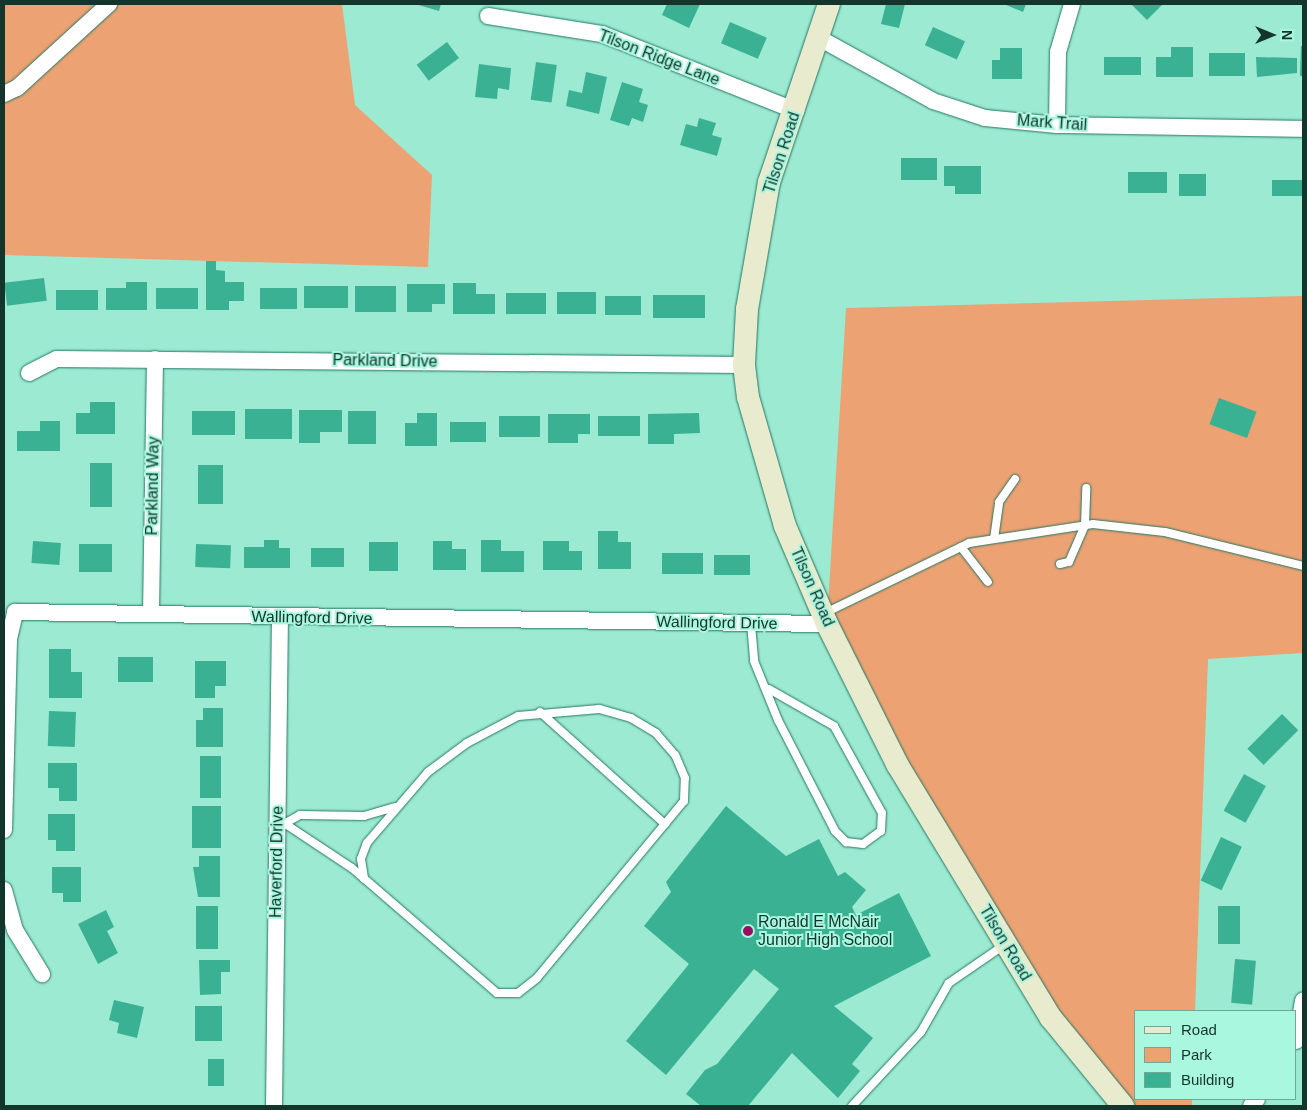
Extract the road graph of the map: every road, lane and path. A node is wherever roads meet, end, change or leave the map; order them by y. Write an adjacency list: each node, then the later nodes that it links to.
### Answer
1 (109, 4): 6 (street)
2 (830, 4): 5 (street, Tilson Road)
3 (1072, 4): 8 (street)
4 (488, 16): 7 (street, Tilson Ridge Lane)
5 (820, 38): 7 (street, Tilson Road); 8 (street, Mark Trail)
6 (4, 94)
7 (796, 111): 11 (street, Tilson Road)
8 (1057, 125): 9 (street, Mark Trail)
9 (1303, 129)
10 (155, 359): 11 (street, Parkland Drive); 12 (street, Parkland Drive); 21 (street, Parkland Way)
11 (744, 365): 23 (street, Tilson Road)
12 (29, 373)
13 (1015, 479): 16 (lane)
14 (1086, 488): 15 (lane)
15 (1085, 525): 16 (lane); 18 (lane); 19 (lane)
16 (994, 539): 17 (lane)
17 (961, 547): 20 (lane); 23 (lane)
18 (1060, 564)
19 (1303, 566)
20 (988, 582)
21 (151, 614): 22 (street, Wallingford Drive); 27 (street, Wallingford Drive)
22 (280, 618): 24 (street, Wallingford Drive); 30 (street, Haverford Drive)
23 (825, 619): 24 (street, Wallingford Drive); 34 (street, Tilson Road)
24 (751, 624): 25 (lane)
25 (769, 689): 25 (lane)
26 (540, 712): 28 (lane); 29 (lane); 29 (lane)
27 (5, 732): 31 (street, Wallingford Drive)
28 (396, 807): 30 (lane); 32 (lane)
29 (665, 824): 32 (lane)
30 (282, 825): 32 (lane); 38 (street, Haverford Drive)
31 (4, 830)
32 (364, 878)
33 (4, 890): 35 (street)
34 (1006, 944): 39 (lane); 40 (street, Tilson Road)
35 (42, 974)
36 (1303, 1002): 37 (street)
37 (1297, 1035)
38 (274, 1106)
39 (852, 1106)
40 (1123, 1106)

